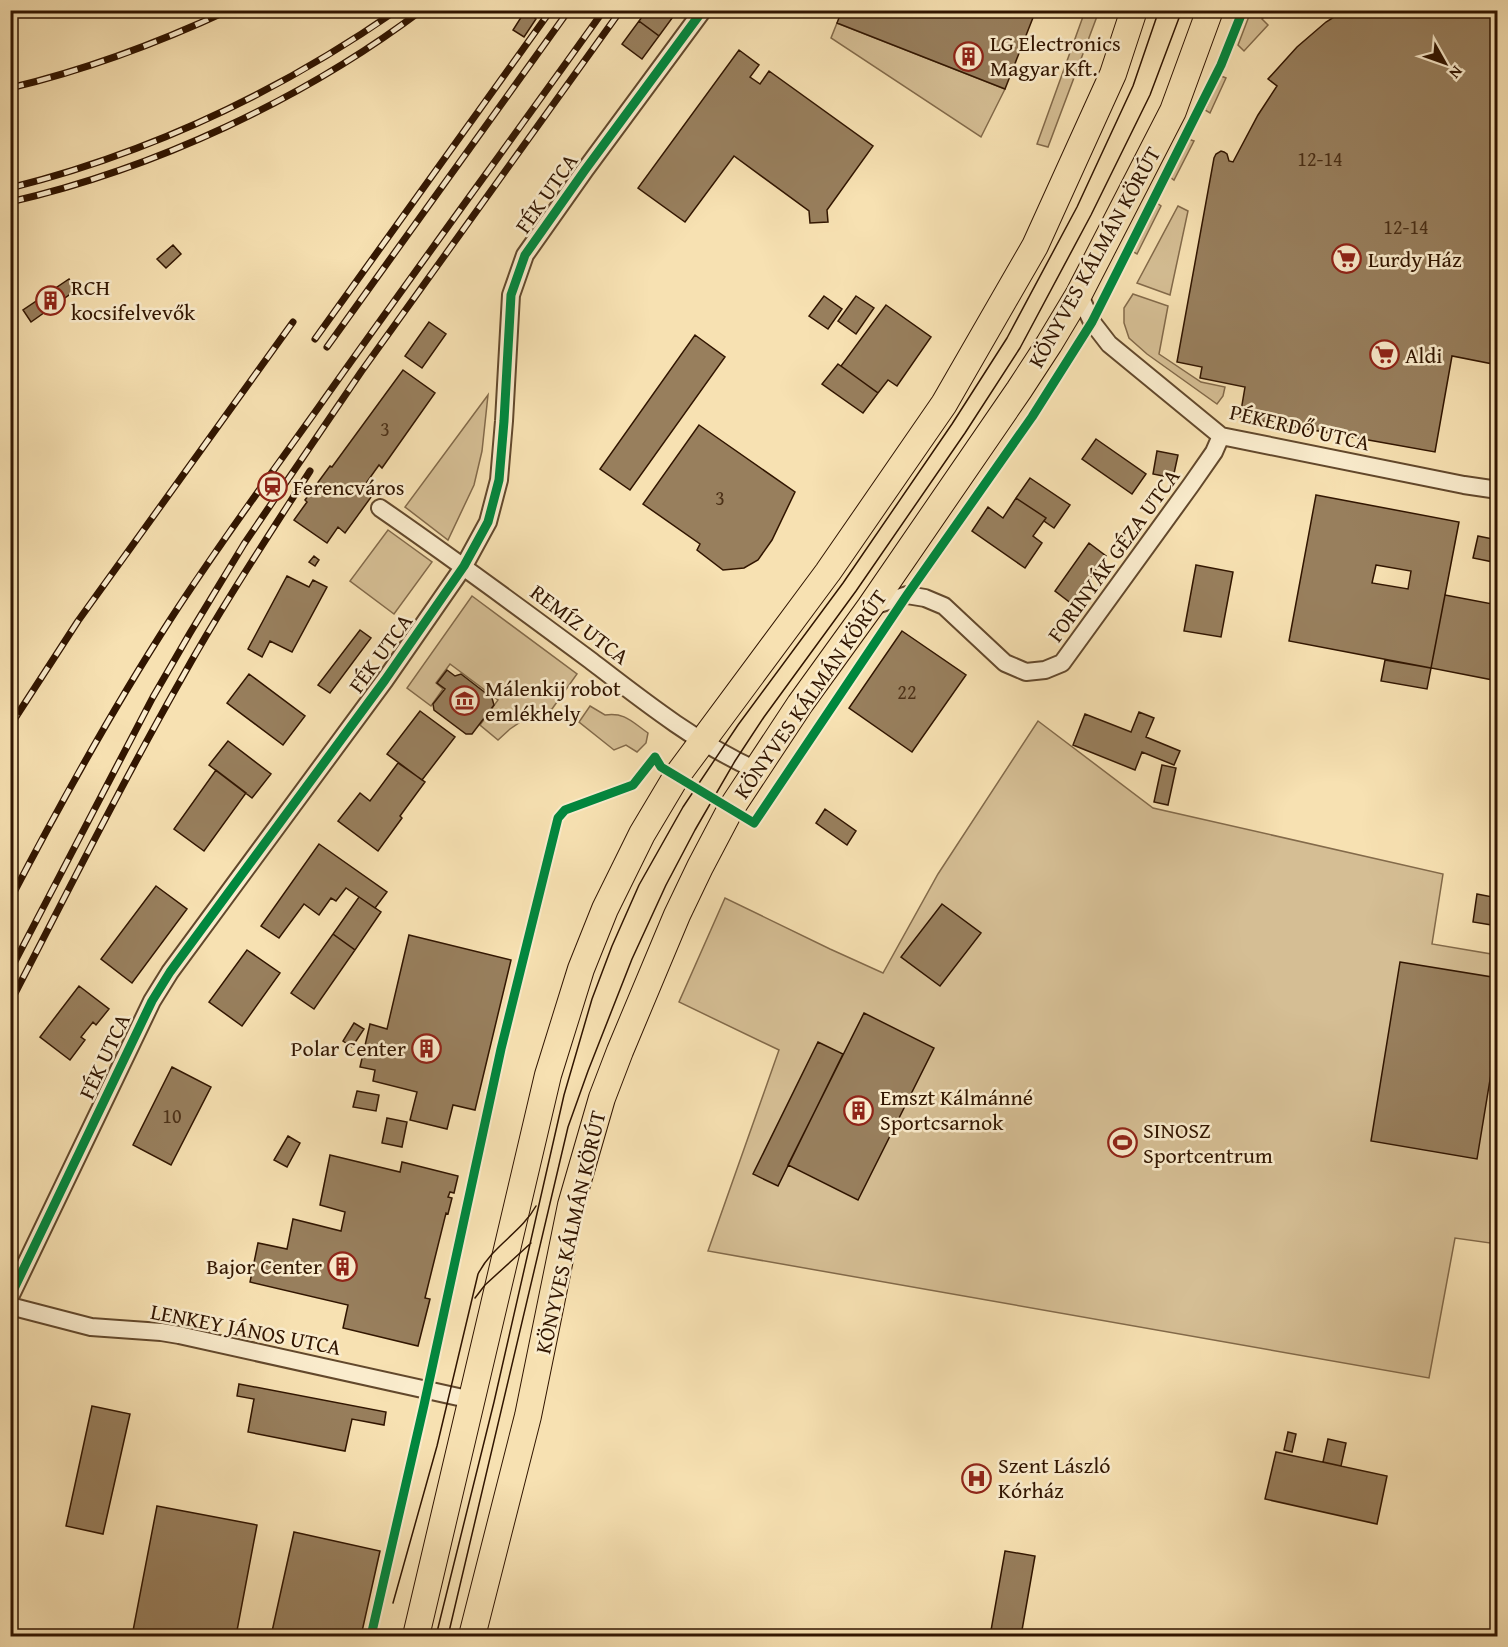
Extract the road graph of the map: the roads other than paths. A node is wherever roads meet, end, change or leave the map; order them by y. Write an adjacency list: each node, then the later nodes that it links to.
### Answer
1 (703, 10): 8 (street, FÉK UTCA)
2 (1134, 10): 10 (main road)
3 (1210, 10): 4 (main road, KÖNYVES KÁLMÁN KÖRÚT)
4 (1079, 294): 5 (street, PÉKERDŐ UTCA); 9 (main road, KÖNYVES KÁLMÁN KÖRÚT)
5 (1221, 436): 6 (street, PÉKERDŐ UTCA); 9 (street, FORINYÁK GÉZA UTCA)
6 (1497, 490)
7 (380, 508): 8 (street, REMÍZ UTCA)
8 (464, 566): 10 (street, REMÍZ UTCA); 12 (street, FÉK UTCA)
9 (870, 607): 11 (main road, KÖNYVES KÁLMÁN KÖRÚT)
10 (702, 741): 11 (street, REMÍZ UTCA); 14 (main road)
11 (756, 770): 16 (main road, KÖNYVES KÁLMÁN KÖRÚT)
12 (10, 1297)
13 (10, 1306): 14 (street, LENKEY JÁNOS UTCA)
14 (472, 1400): 15 (main road)
15 (416, 1636)
16 (472, 1636)

